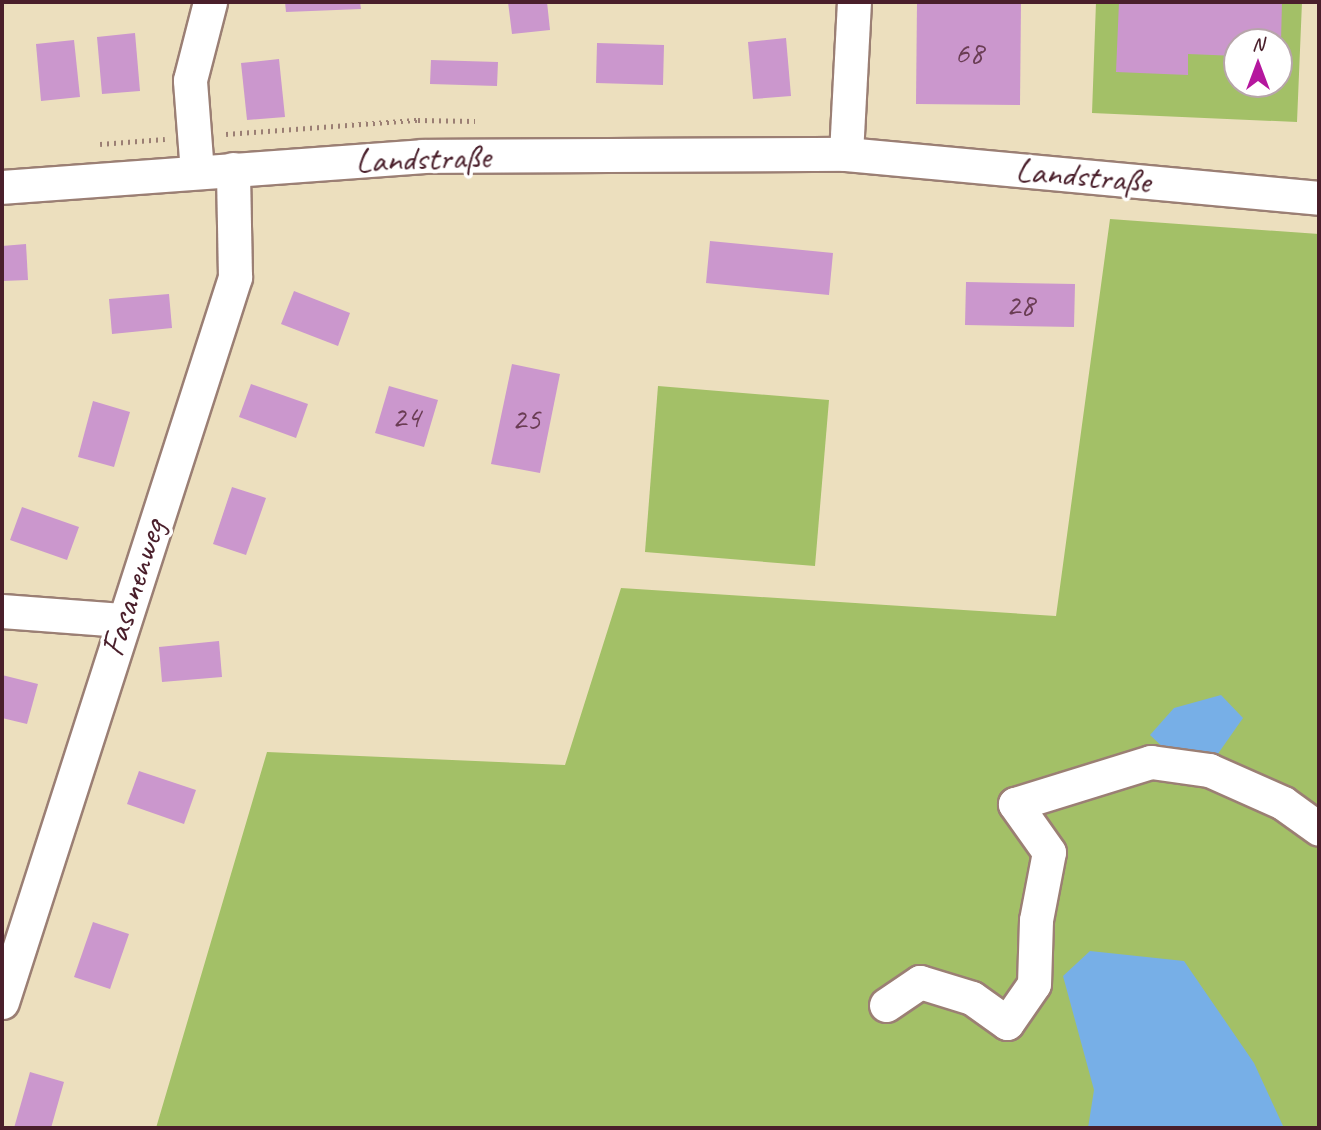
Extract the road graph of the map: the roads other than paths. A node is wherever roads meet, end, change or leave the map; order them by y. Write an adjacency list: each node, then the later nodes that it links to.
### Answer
1 (209, 2): 5 (street)
2 (854, 2): 3 (street)
3 (846, 155): 4 (street, Landstraße); 7 (street, Landstraße)
4 (233, 169): 5 (street, Landstraße); 9 (street, Fasanenweg)
5 (197, 172): 6 (street, Landstraße)
6 (2, 187)
7 (1319, 198)
8 (2, 611): 9 (street)
9 (122, 620): 11 (street, Fasanenweg)
10 (1319, 830): 12 (street)
11 (2, 1002)
12 (886, 1005)

